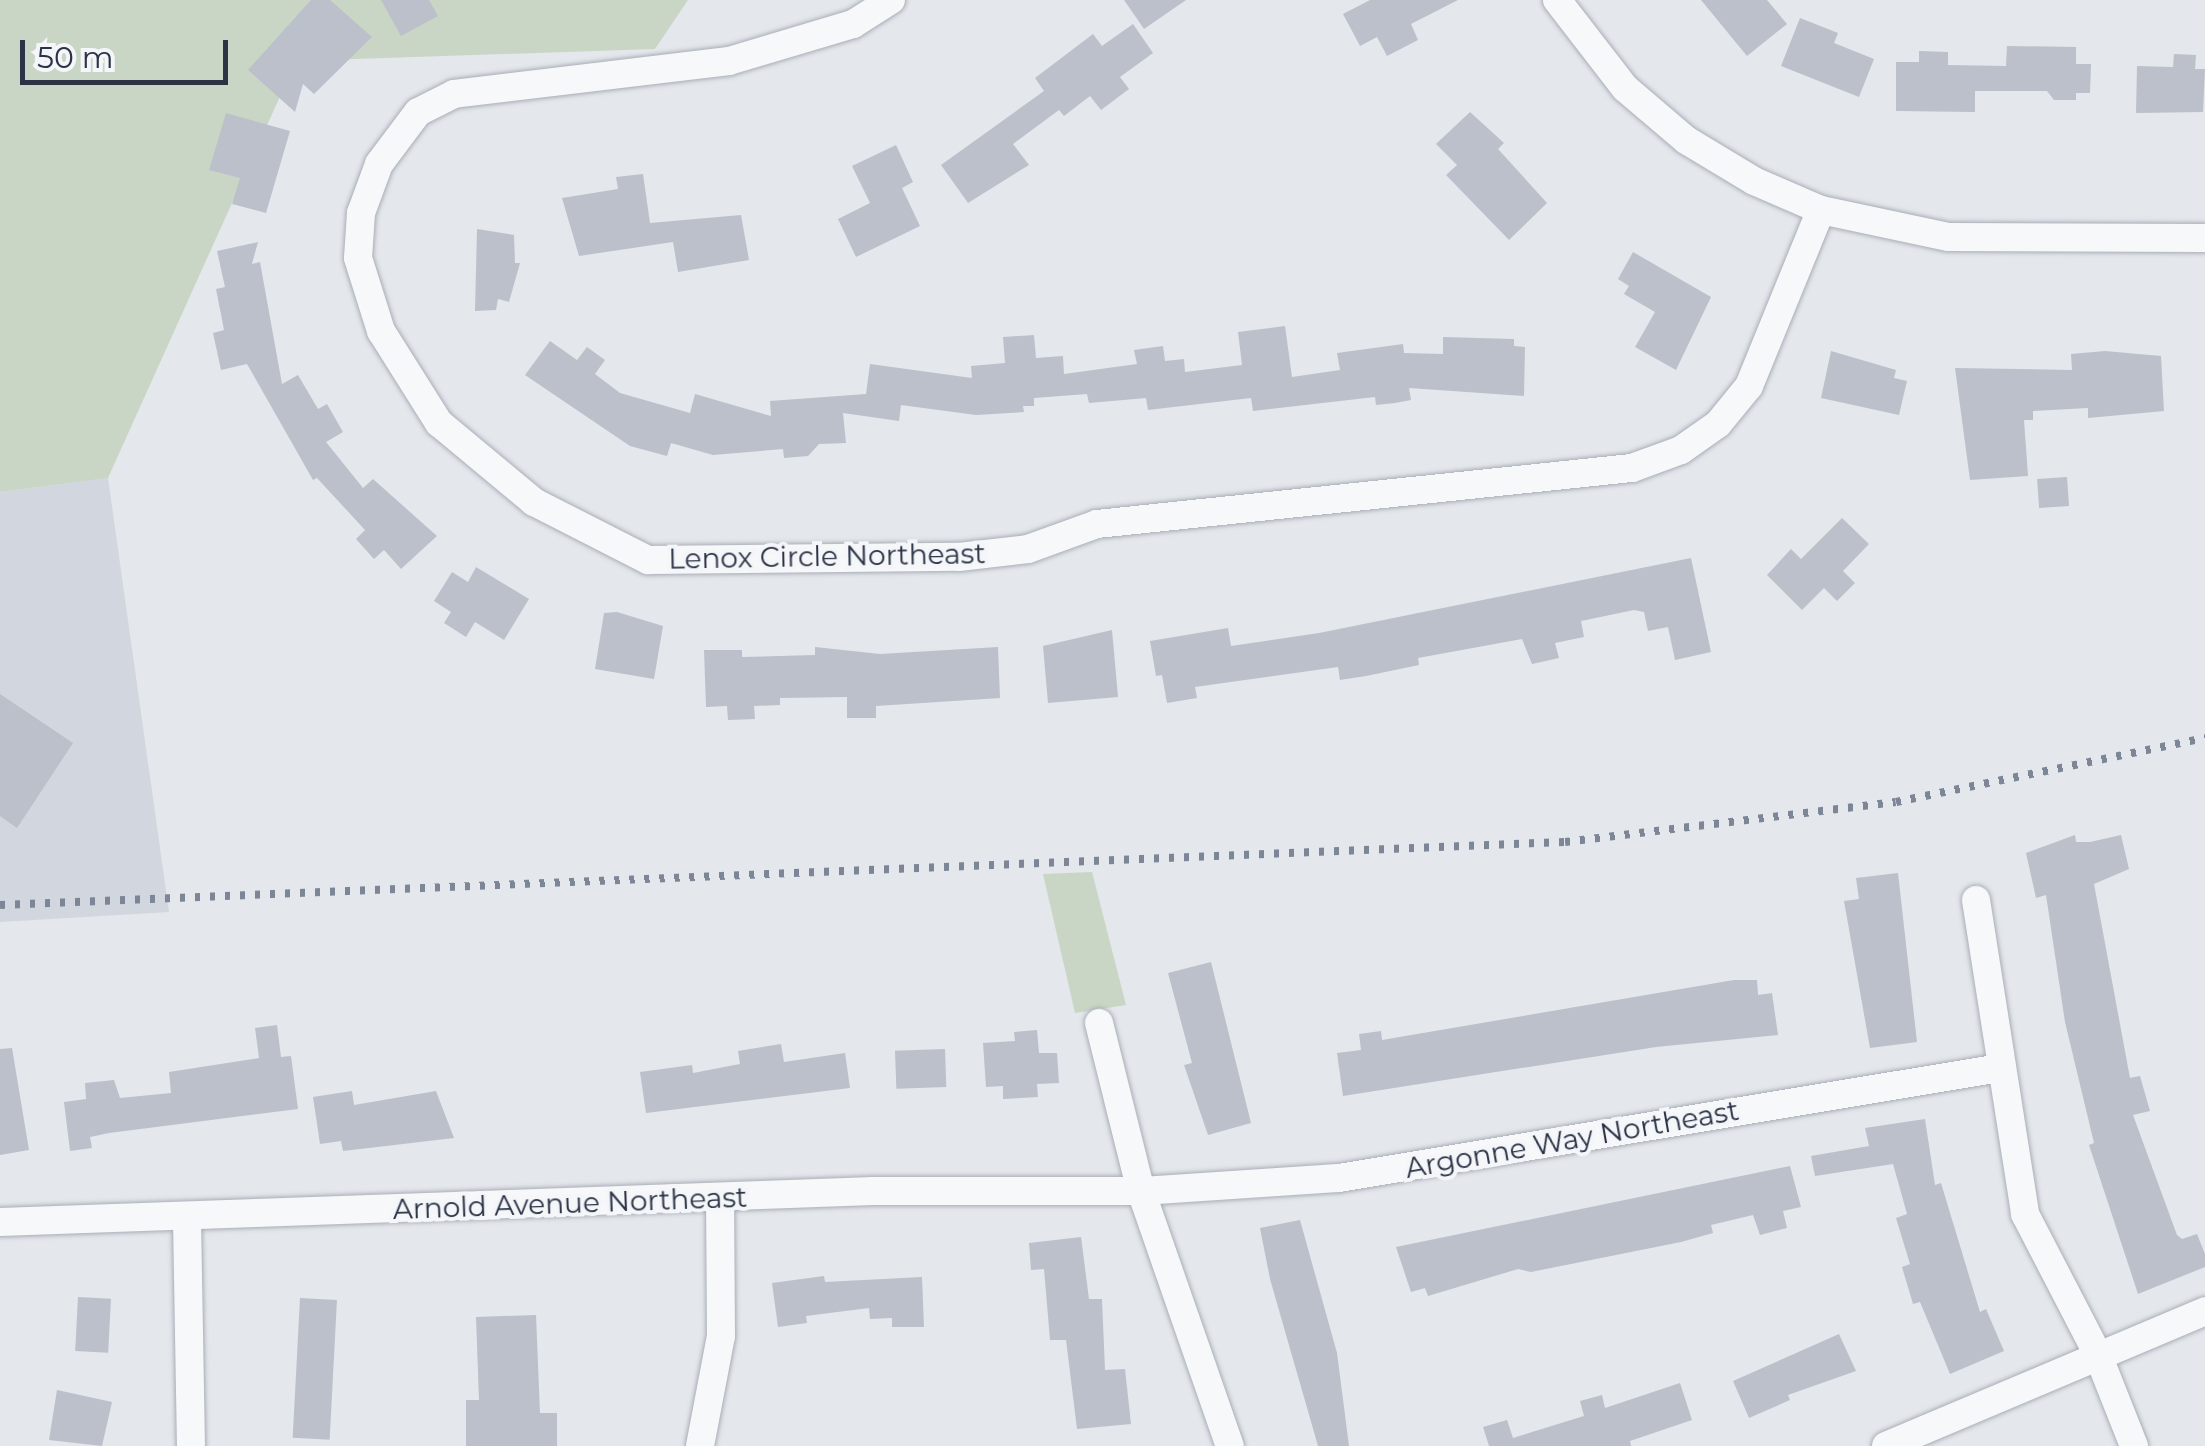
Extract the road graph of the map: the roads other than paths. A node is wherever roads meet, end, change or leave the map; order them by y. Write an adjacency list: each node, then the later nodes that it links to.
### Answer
1 (890, 0): 3 (street, Lenox Circle Northeast)
2 (1556, 0): 3 (street)
3 (1821, 210): 4 (street)
4 (2205, 238)
5 (1976, 900): 7 (street)
6 (1099, 1023): 8 (street)
7 (2000, 1068): 8 (street, Argonne Way Northeast); 13 (street)
8 (1140, 1191): 9 (street, Arnold Avenue Northeast); 16 (street)
9 (720, 1199): 10 (street, Arnold Avenue Northeast); 15 (street)
10 (188, 1219): 11 (street, Arnold Avenue Northeast); 14 (street)
11 (0, 1222)
12 (2205, 1311): 13 (street)
13 (2098, 1355): 17 (street); 18 (street)
14 (191, 1446)
15 (700, 1446)
16 (1230, 1446)
17 (1886, 1446)
18 (2134, 1446)

